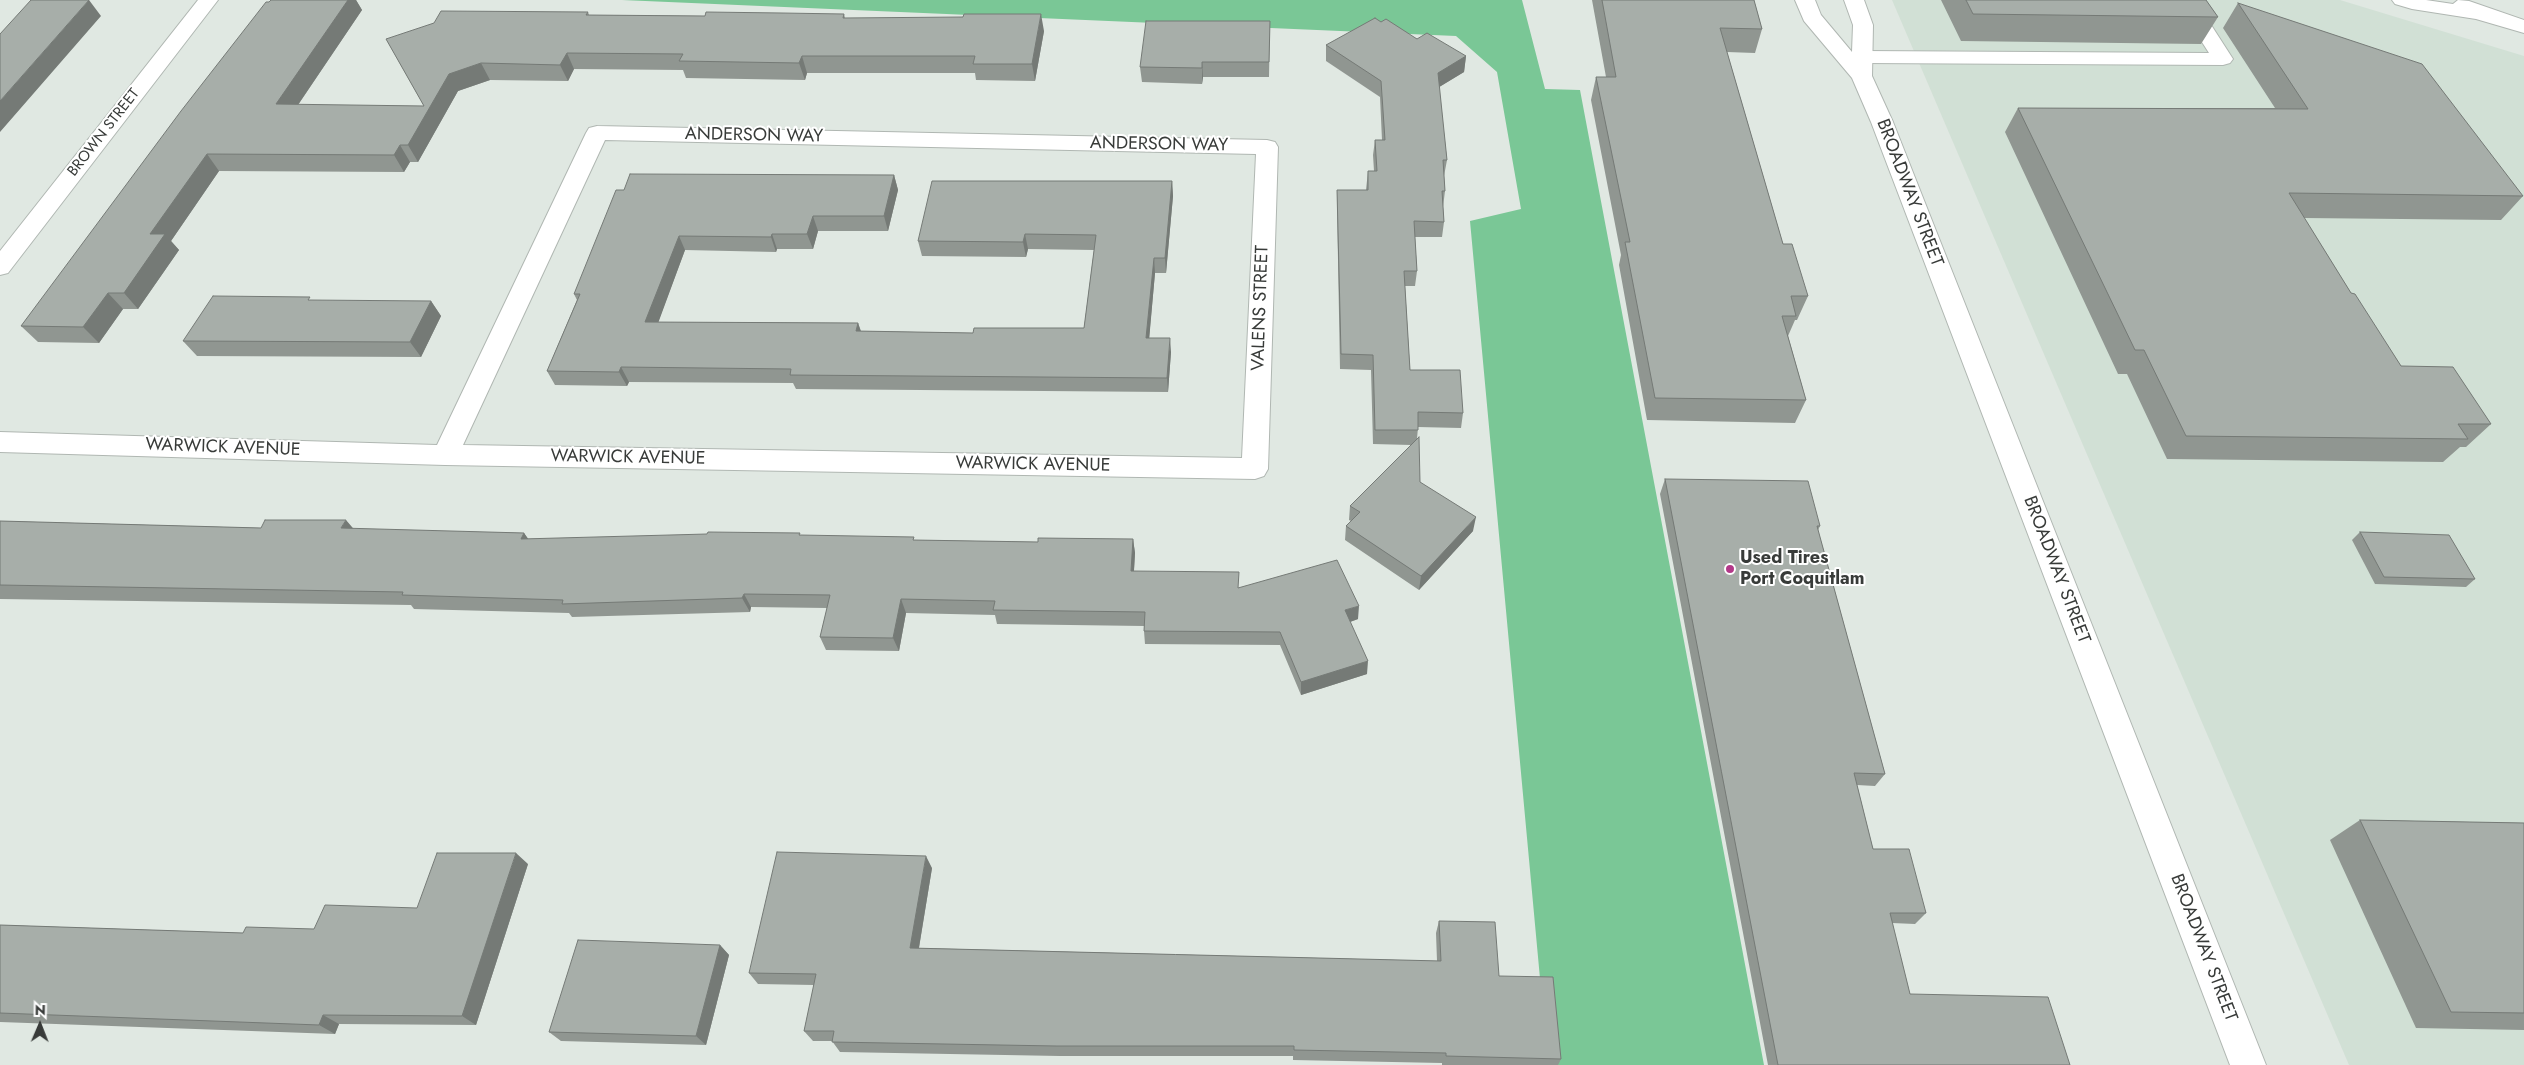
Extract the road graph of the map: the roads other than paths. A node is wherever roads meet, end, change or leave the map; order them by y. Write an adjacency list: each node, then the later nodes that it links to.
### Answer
1 (208, 0): 11 (street, BROWN STREET)
2 (1805, 0): 9 (street, BROADWAY STREET)
3 (1854, 0): 9 (street, BROADWAY STREET)
4 (2185, 0): 9 (street)
5 (2402, 0): 7 (street)
6 (2452, 0): 7 (street)
7 (2479, 13): 8 (street)
8 (2524, 27)
9 (1862, 66): 15 (street, BROADWAY STREET)
10 (1267, 147): 13 (street, ANDERSON WAY); 14 (street, VALENS STREET)
11 (0, 267)
12 (0, 442): 13 (street, WARWICK AVENUE)
13 (446, 455): 14 (street, WARWICK AVENUE)
14 (1255, 469)
15 (2248, 1065)

